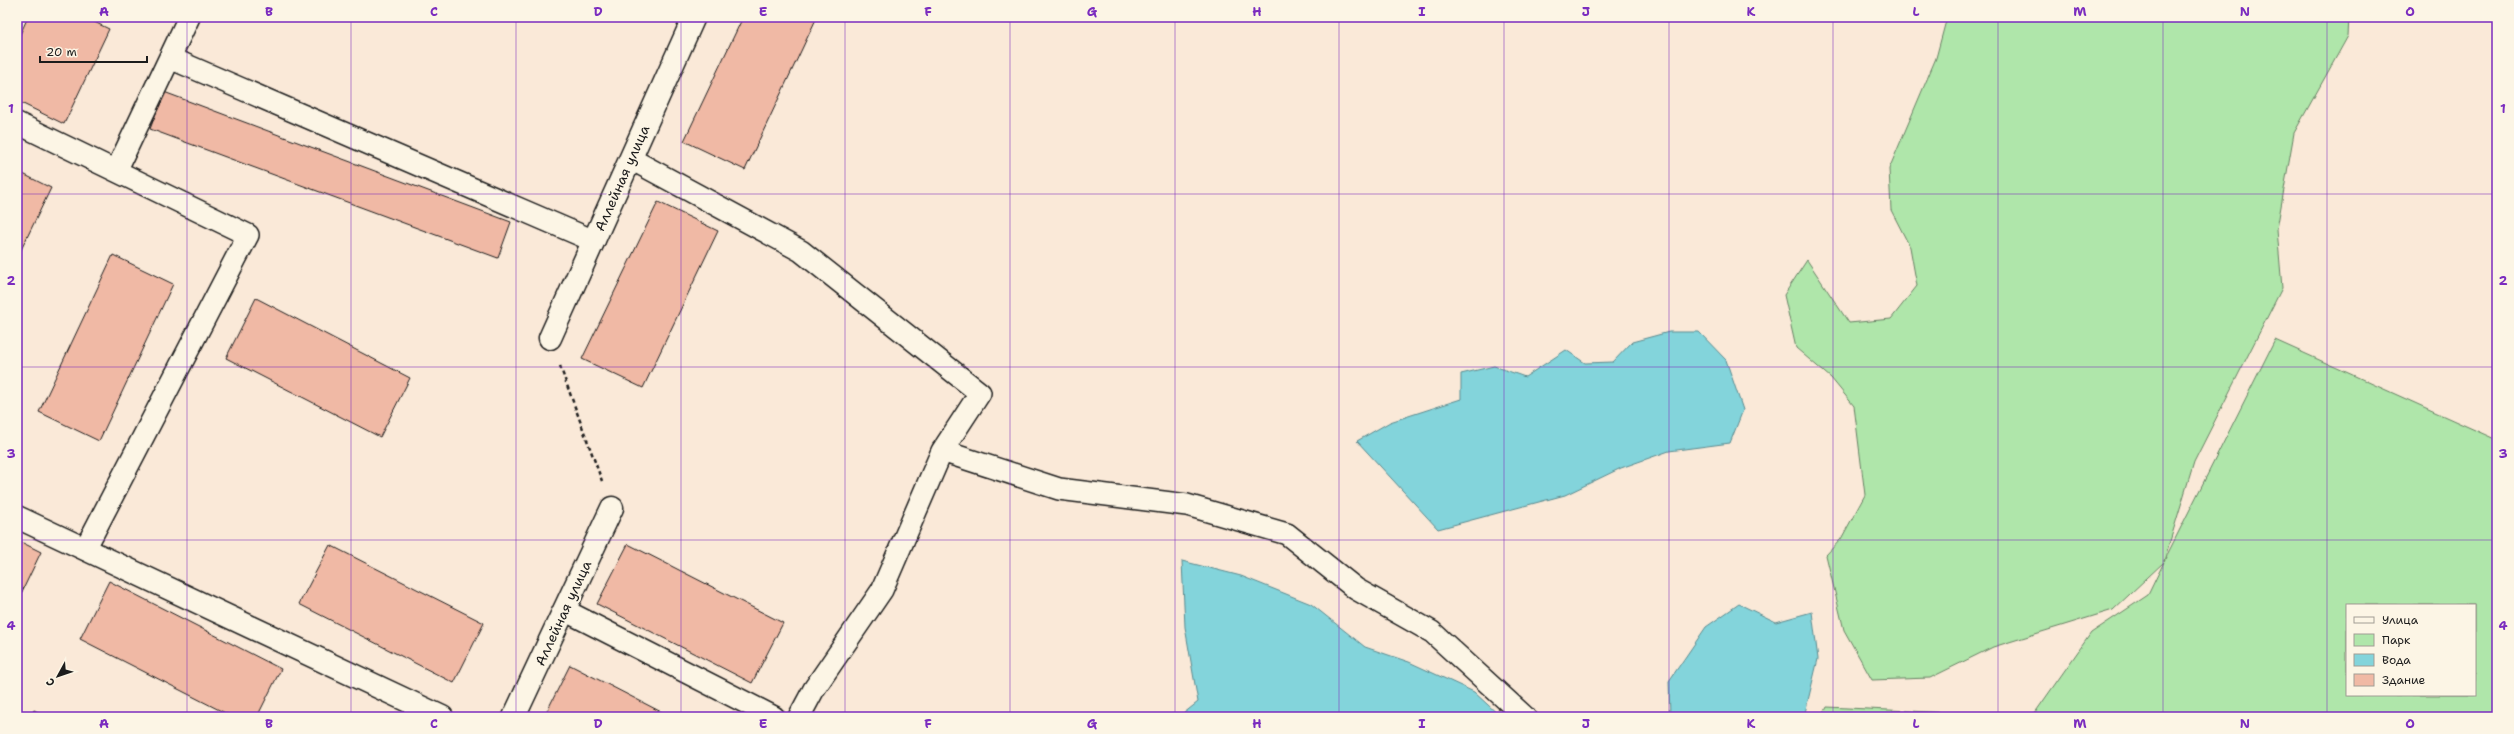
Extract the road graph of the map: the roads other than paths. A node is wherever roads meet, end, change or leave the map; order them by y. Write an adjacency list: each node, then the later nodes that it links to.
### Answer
1 (189, 17): 3 (lane)
2 (694, 17): 5 (street, Аллейная улица)
3 (170, 58): 6 (lane); 7 (lane)
4 (17, 123): 6 (lane)
5 (631, 159): 7 (street, Аллейная улица); 9 (lane)
6 (116, 171): 12 (lane)
7 (594, 241): 8 (street, Аллейная улица)
8 (550, 338)
9 (942, 451): 17 (lane); 18 (lane)
10 (612, 508): 13 (street, Аллейная улица)
11 (17, 517): 12 (street)
12 (85, 549): 14 (street)
13 (564, 610): 15 (street, Аллейная улица); 16 (lane)
14 (442, 717)
15 (514, 717)
16 (774, 717)
17 (800, 717)
18 (1525, 717)

